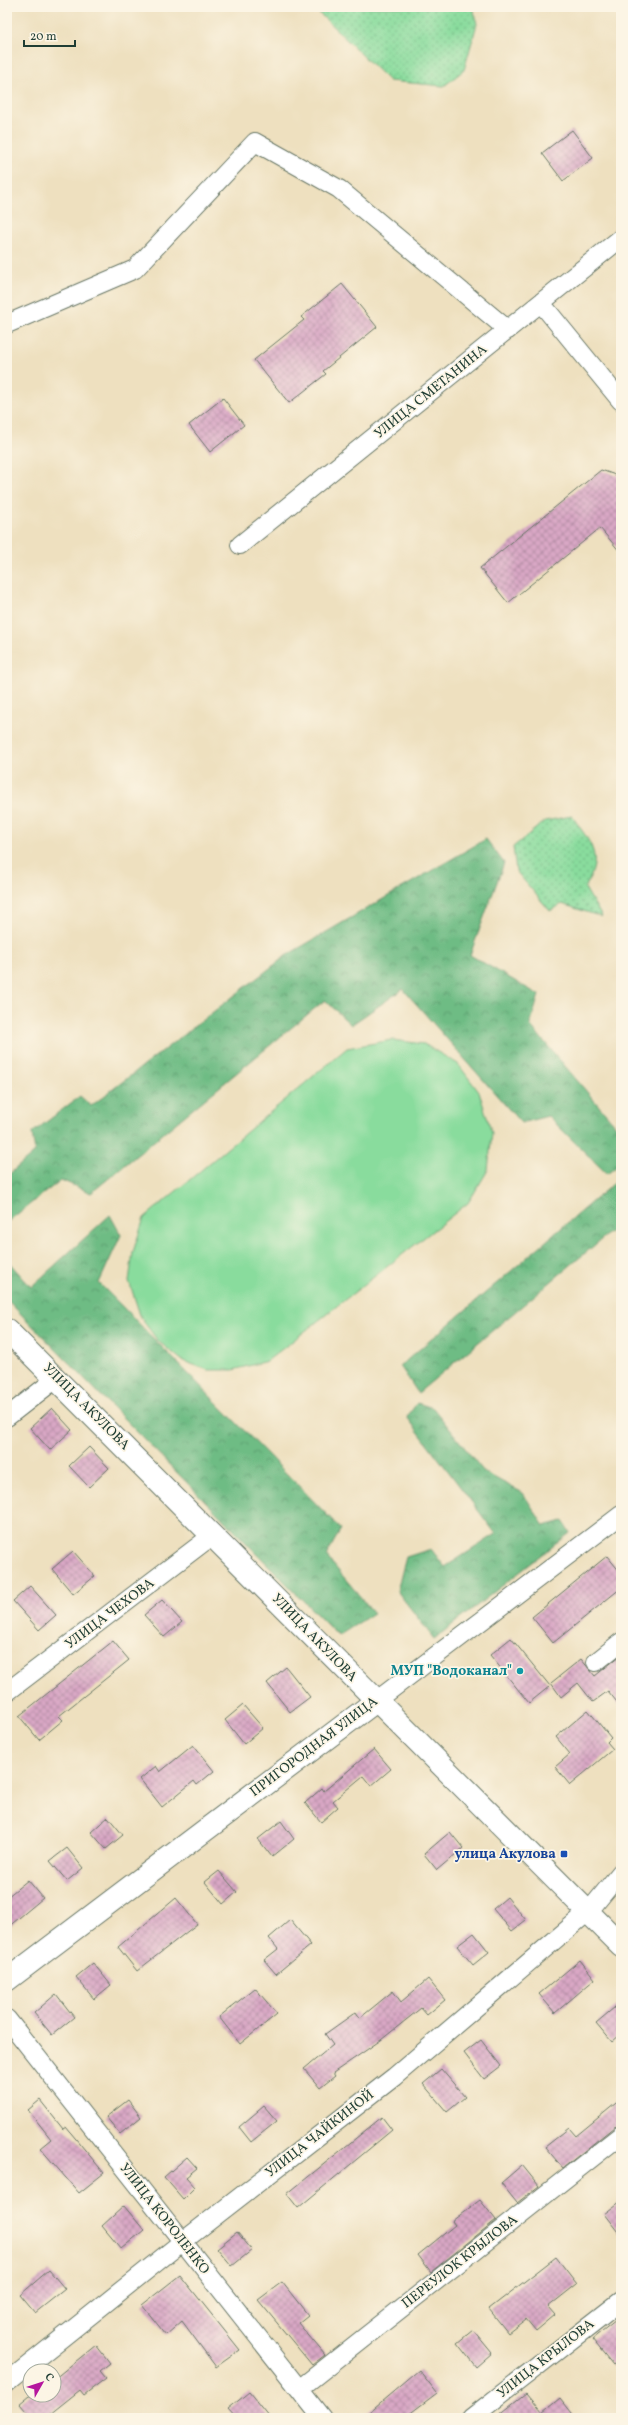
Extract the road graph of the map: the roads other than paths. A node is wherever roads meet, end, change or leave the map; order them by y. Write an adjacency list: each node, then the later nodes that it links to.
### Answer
1 (621, 238): 2 (street, УЛИЦА СМЕТАНИНА)
2 (541, 303): 4 (street, УЛИЦА СМЕТАНИНА); 5 (street)
3 (7, 324): 4 (street)
4 (508, 330): 6 (street, УЛИЦА СМЕТАНИНА)
5 (621, 401)
6 (240, 546)
7 (7, 1330): 8 (main road, УЛИЦА АКУЛОВА)
8 (57, 1378): 9 (street); 11 (main road, УЛИЦА АКУЛОВА)
9 (7, 1417)
10 (621, 1515): 15 (street, ПРИГОРОДНАЯ УЛИЦА)
11 (213, 1535): 14 (street, УЛИЦА ЧЕХОВА); 15 (main road, УЛИЦА АКУЛОВА)
12 (621, 1642): 13 (street)
13 (596, 1662)
14 (7, 1692)
15 (376, 1701): 17 (main road, УЛИЦА АКУЛОВА); 19 (main road, ПРИГОРОДНАЯ УЛИЦА)
16 (621, 1872): 17 (street, УЛИЦА ЧАЙКИНОЙ)
17 (589, 1911): 18 (main road, УЛИЦА АКУЛОВА); 22 (street, УЛИЦА ЧАЙКИНОЙ)
18 (621, 1945)
19 (7, 1980)
20 (7, 2019): 22 (street, УЛИЦА КОРОЛЕНКО)
21 (621, 2136): 25 (street, ПЕРЕУЛОК КРЫЛОВА)
22 (182, 2242): 24 (street, УЛИЦА ЧАЙКИНОЙ); 25 (street, УЛИЦА КОРОЛЕНКО)
23 (621, 2301): 27 (street, УЛИЦА КРЫЛОВА)
24 (7, 2382)
25 (299, 2390): 26 (street, УЛИЦА КОРОЛЕНКО)
26 (322, 2418)
27 (471, 2418)

